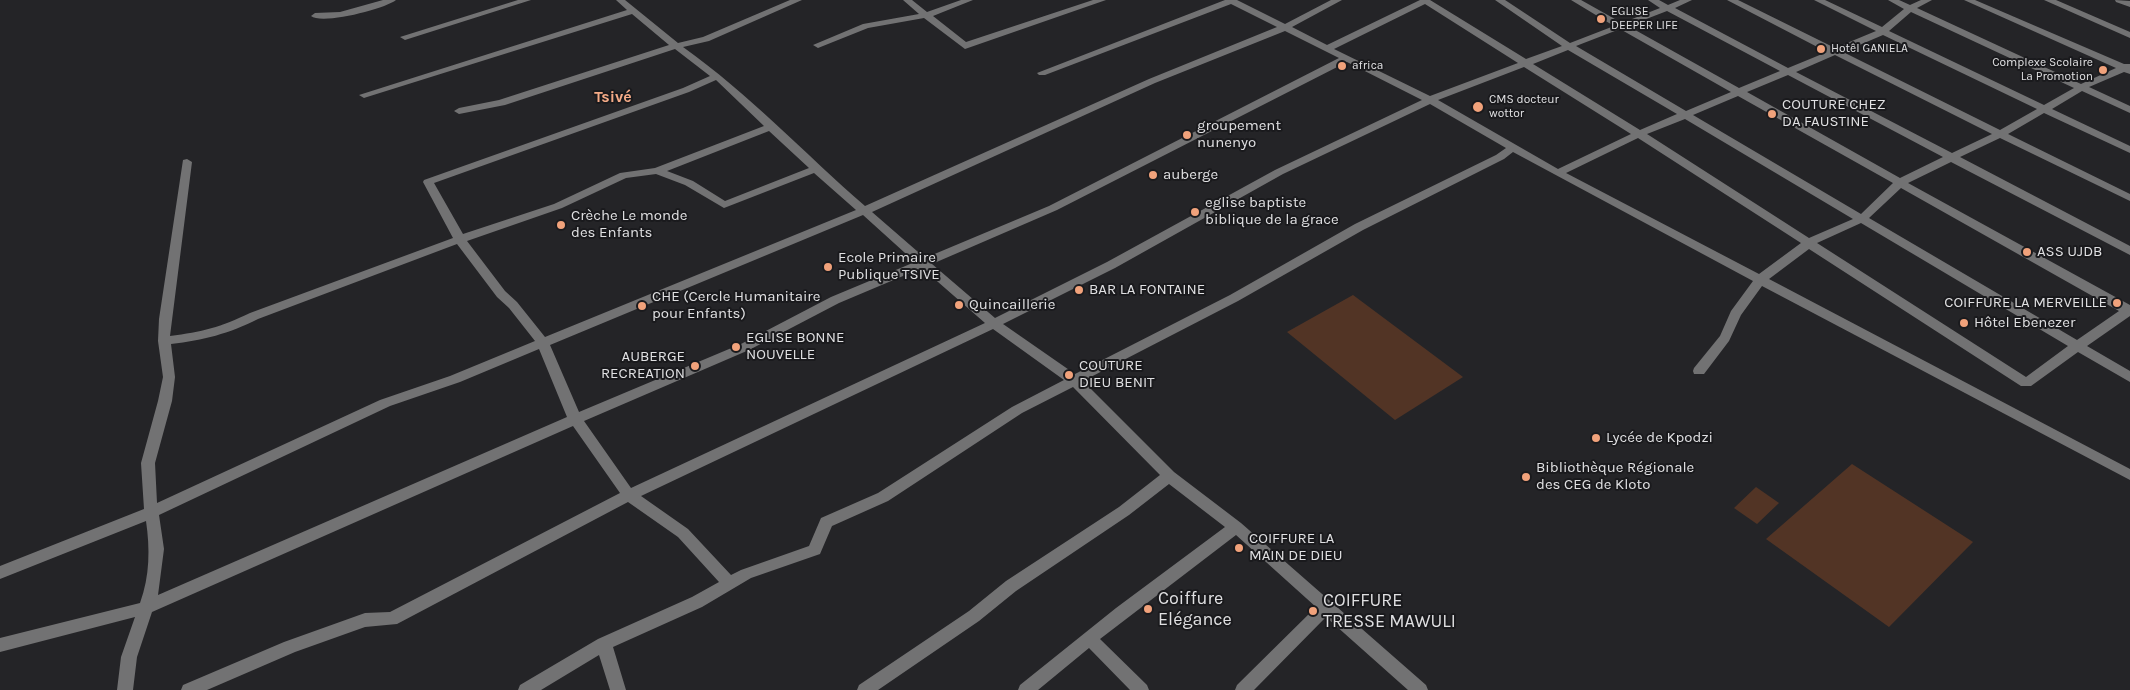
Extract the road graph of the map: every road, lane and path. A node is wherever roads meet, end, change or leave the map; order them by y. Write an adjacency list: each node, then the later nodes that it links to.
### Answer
1 (392, 0): 26 (street)
2 (527, 0): 32 (street)
3 (620, 0): 25 (street)
4 (798, 0): 34 (street)
5 (907, 0): 27 (street)
6 (969, 0): 27 (street)
7 (1102, 0): 27 (street)
8 (1232, 0): 29 (street); 42 (street)
9 (1338, 0): 29 (street)
10 (1424, 0): 36 (street); 39 (street)
11 (1499, 0): 35 (street)
12 (1575, 0): 28 (street)
13 (1652, 0): 23 (street)
14 (1688, 0): 23 (street)
15 (1731, 0): 37 (street)
16 (1818, 0): 30 (street)
17 (1892, 0): 24 (street)
18 (1928, 0): 24 (street)
19 (1968, 0): 40 (street)
20 (2048, 0): 31 (street)
21 (2120, 0): 22 (street)
22 (2130, 4)
23 (1667, 8): 28 (street); 41 (street)
24 (1910, 8): 30 (street); 44 (street)
25 (632, 11): 34 (street); 46 (street)
26 (315, 16)
27 (927, 16): 33 (street)
28 (1622, 26): 35 (street); 45 (street)
29 (1286, 27): 36 (street); 64 (street)
30 (1882, 32): 37 (street); 48 (street)
31 (2130, 34)
32 (405, 37)
33 (818, 45)
34 (676, 46): 43 (street); 50 (street)
35 (1569, 46): 39 (street); 51 (street)
36 (1328, 48): 38 (street)
37 (1836, 52): 41 (street); 54 (street)
38 (1345, 59): 47 (street); 69 (street)
39 (1526, 62): 47 (street); 53 (street)
40 (2128, 68): 44 (street)
41 (1787, 71): 45 (street); 57 (street)
42 (1042, 73)
43 (717, 76): 52 (street); 66 (street)
44 (2082, 87): 48 (street); 49 (street)
45 (1740, 93): 51 (street); 62 (street)
46 (364, 96)
47 (1430, 100): 55 (street); 72 (street)
48 (2046, 109): 54 (street); 56 (street)
49 (2130, 110)
50 (459, 111)
51 (1686, 115): 53 (street); 65 (street)
52 (770, 127): 59 (street); 60 (street)
53 (1639, 134): 61 (street); 67 (street)
54 (2000, 134): 57 (street); 63 (street)
55 (1512, 148): 61 (street); 78 (street)
56 (2130, 150)
57 (1953, 157): 62 (street); 68 (street)
58 (187, 162): 73 (street)
59 (816, 169): 60 (street); 64 (street)
60 (657, 171): 66 (street)
61 (1558, 173): 70 (street)
62 (1901, 182): 65 (street); 71 (street)
63 (2130, 198)
64 (866, 210): 69 (street); 74 (street)
65 (1862, 218): 67 (street); 75 (street)
66 (461, 241): 73 (street); 74 (street)
67 (1810, 242): 70 (street); 75 (street)
68 (2130, 251)
69 (923, 264): 72 (street); 79 (street)
70 (1762, 279): 76 (street); 80 (street)
71 (2129, 311): 75 (street)
72 (994, 324): 78 (street); 82 (street)
73 (164, 341): 83 (street)
74 (542, 342): 79 (street); 83 (street)
75 (2079, 347): 77 (street)
76 (1699, 371)
77 (2130, 377)
78 (1074, 380): 81 (street); 86 (street)
79 (575, 419): 82 (street); 88 (street)
80 (2130, 475)
81 (1169, 476): 84 (street); 96 (street)
82 (629, 495): 86 (street); 93 (street)
83 (152, 512): 85 (street); 88 (street)
84 (1236, 528): 87 (street); 89 (street)
85 (0, 573)
86 (730, 584): 90 (street)
87 (1326, 607): 99 (street); 100 (street)
88 (145, 608): 91 (street); 92 (street)
89 (1090, 639): 97 (street); 98 (street)
90 (604, 644): 94 (street); 95 (street)
91 (0, 646)
92 (125, 690)
93 (189, 690)
94 (526, 690)
95 (618, 690)
96 (865, 690)
97 (1026, 690)
98 (1142, 690)
99 (1244, 690)
100 (1420, 690)

